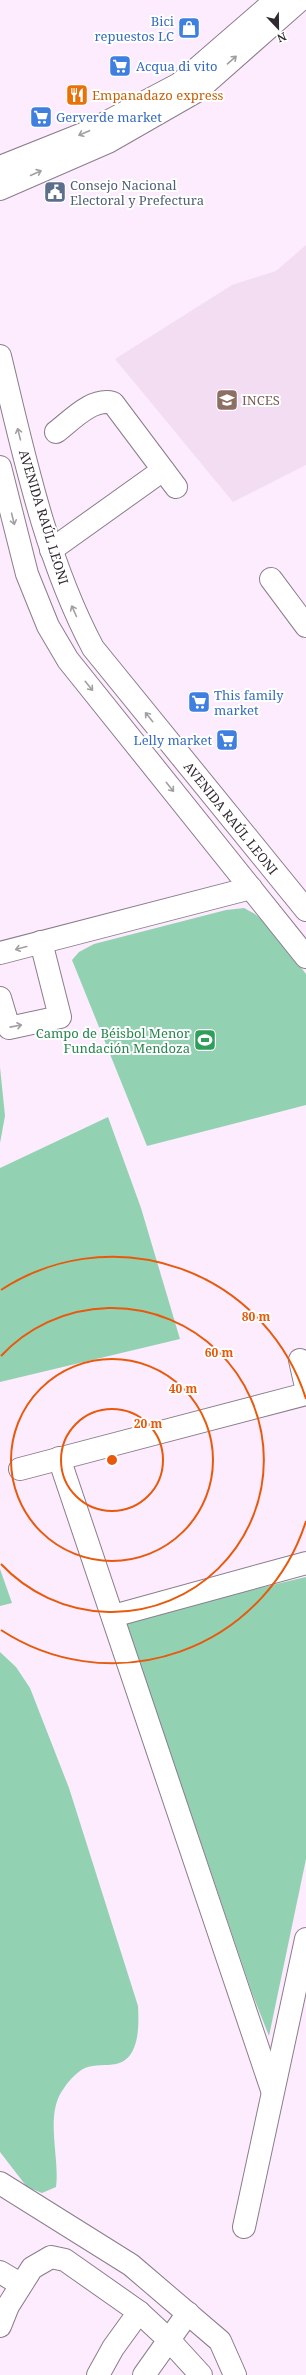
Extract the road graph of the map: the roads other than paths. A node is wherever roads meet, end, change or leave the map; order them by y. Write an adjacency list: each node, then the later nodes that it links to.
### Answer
1 (300, 0): 2 (street)
2 (271, 7): 3 (street, one-way to 3); 4 (street, one-way to 2)
3 (0, 167)
4 (0, 189)
5 (0, 356): 11 (street, AVENIDA RAÚL LEONI, one-way to 5)
6 (56, 432): 8 (street)
7 (0, 467): 10 (street)
8 (163, 470): 9 (street); 11 (street)
9 (176, 487)
10 (3, 495): 15 (street, one-way to 15)
11 (51, 550): 14 (street, AVENIDA RAÚL LEONI, one-way to 11)
12 (272, 579): 13 (street)
13 (306, 626)
14 (97, 653): 15 (street); 17 (street, AVENIDA RAÚL LEONI, one-way to 14)
15 (75, 669): 16 (street, one-way to 16)
16 (252, 888): 18 (street); 19 (street)
17 (303, 900): 18 (street)
18 (274, 917): 21 (street)
19 (42, 942): 20 (street, one-way to 20); 22 (street, one-way to 19)
20 (0, 953)
21 (306, 957)
22 (0, 998)
23 (300, 1360): 24 (street)
24 (306, 1387)
25 (306, 1394): 26 (street)
26 (60, 1458): 27 (street); 29 (street)
27 (20, 1469)
28 (306, 1563): 29 (street)
29 (112, 1616): 31 (street)
30 (306, 1939): 31 (street)
31 (272, 2090): 33 (street)
32 (0, 2183): 37 (street)
33 (244, 2227)
34 (0, 2272): 35 (street)
35 (20, 2284): 36 (street); 38 (street)
36 (139, 2312): 39 (street); 40 (street)
37 (188, 2313): 39 (street); 43 (street)
38 (0, 2326)
39 (169, 2340): 41 (street); 42 (street)
40 (98, 2375)
41 (144, 2375)
42 (201, 2375)
43 (235, 2375)

